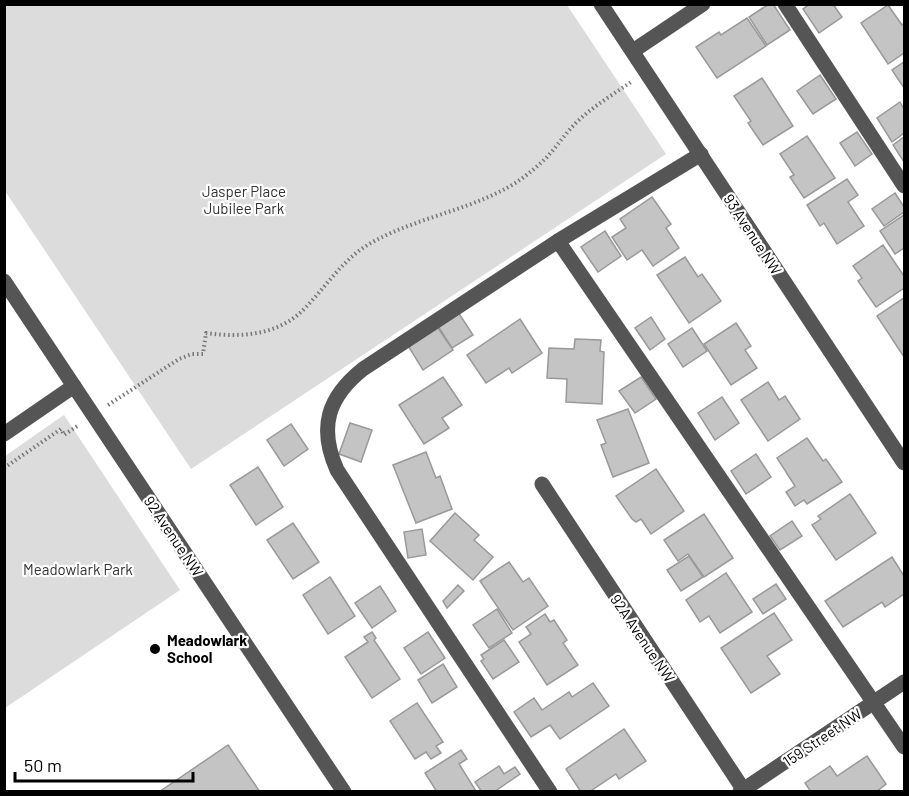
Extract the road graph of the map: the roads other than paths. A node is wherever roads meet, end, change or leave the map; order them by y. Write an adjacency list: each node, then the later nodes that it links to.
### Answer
1 (601, 4): 4 (street, 93 Avenue NW)
2 (703, 4): 4 (street)
3 (785, 4): 6 (street)
4 (633, 51): 5 (street, 93 Avenue NW)
5 (700, 154): 7 (street); 11 (street, 93 Avenue NW)
6 (904, 186)
7 (558, 241): 14 (street); 18 (street)
8 (4, 281): 9 (street, 92 Avenue NW)
9 (74, 386): 10 (street); 17 (street, 92 Avenue NW)
10 (4, 434)
11 (904, 463)
12 (542, 484): 16 (street, 92A Avenue NW)
13 (904, 682): 14 (street, 159 Street NW)
14 (875, 702): 15 (street); 16 (street, 159 Street NW)
15 (904, 747)
16 (743, 791)
17 (344, 792)
18 (550, 792)

